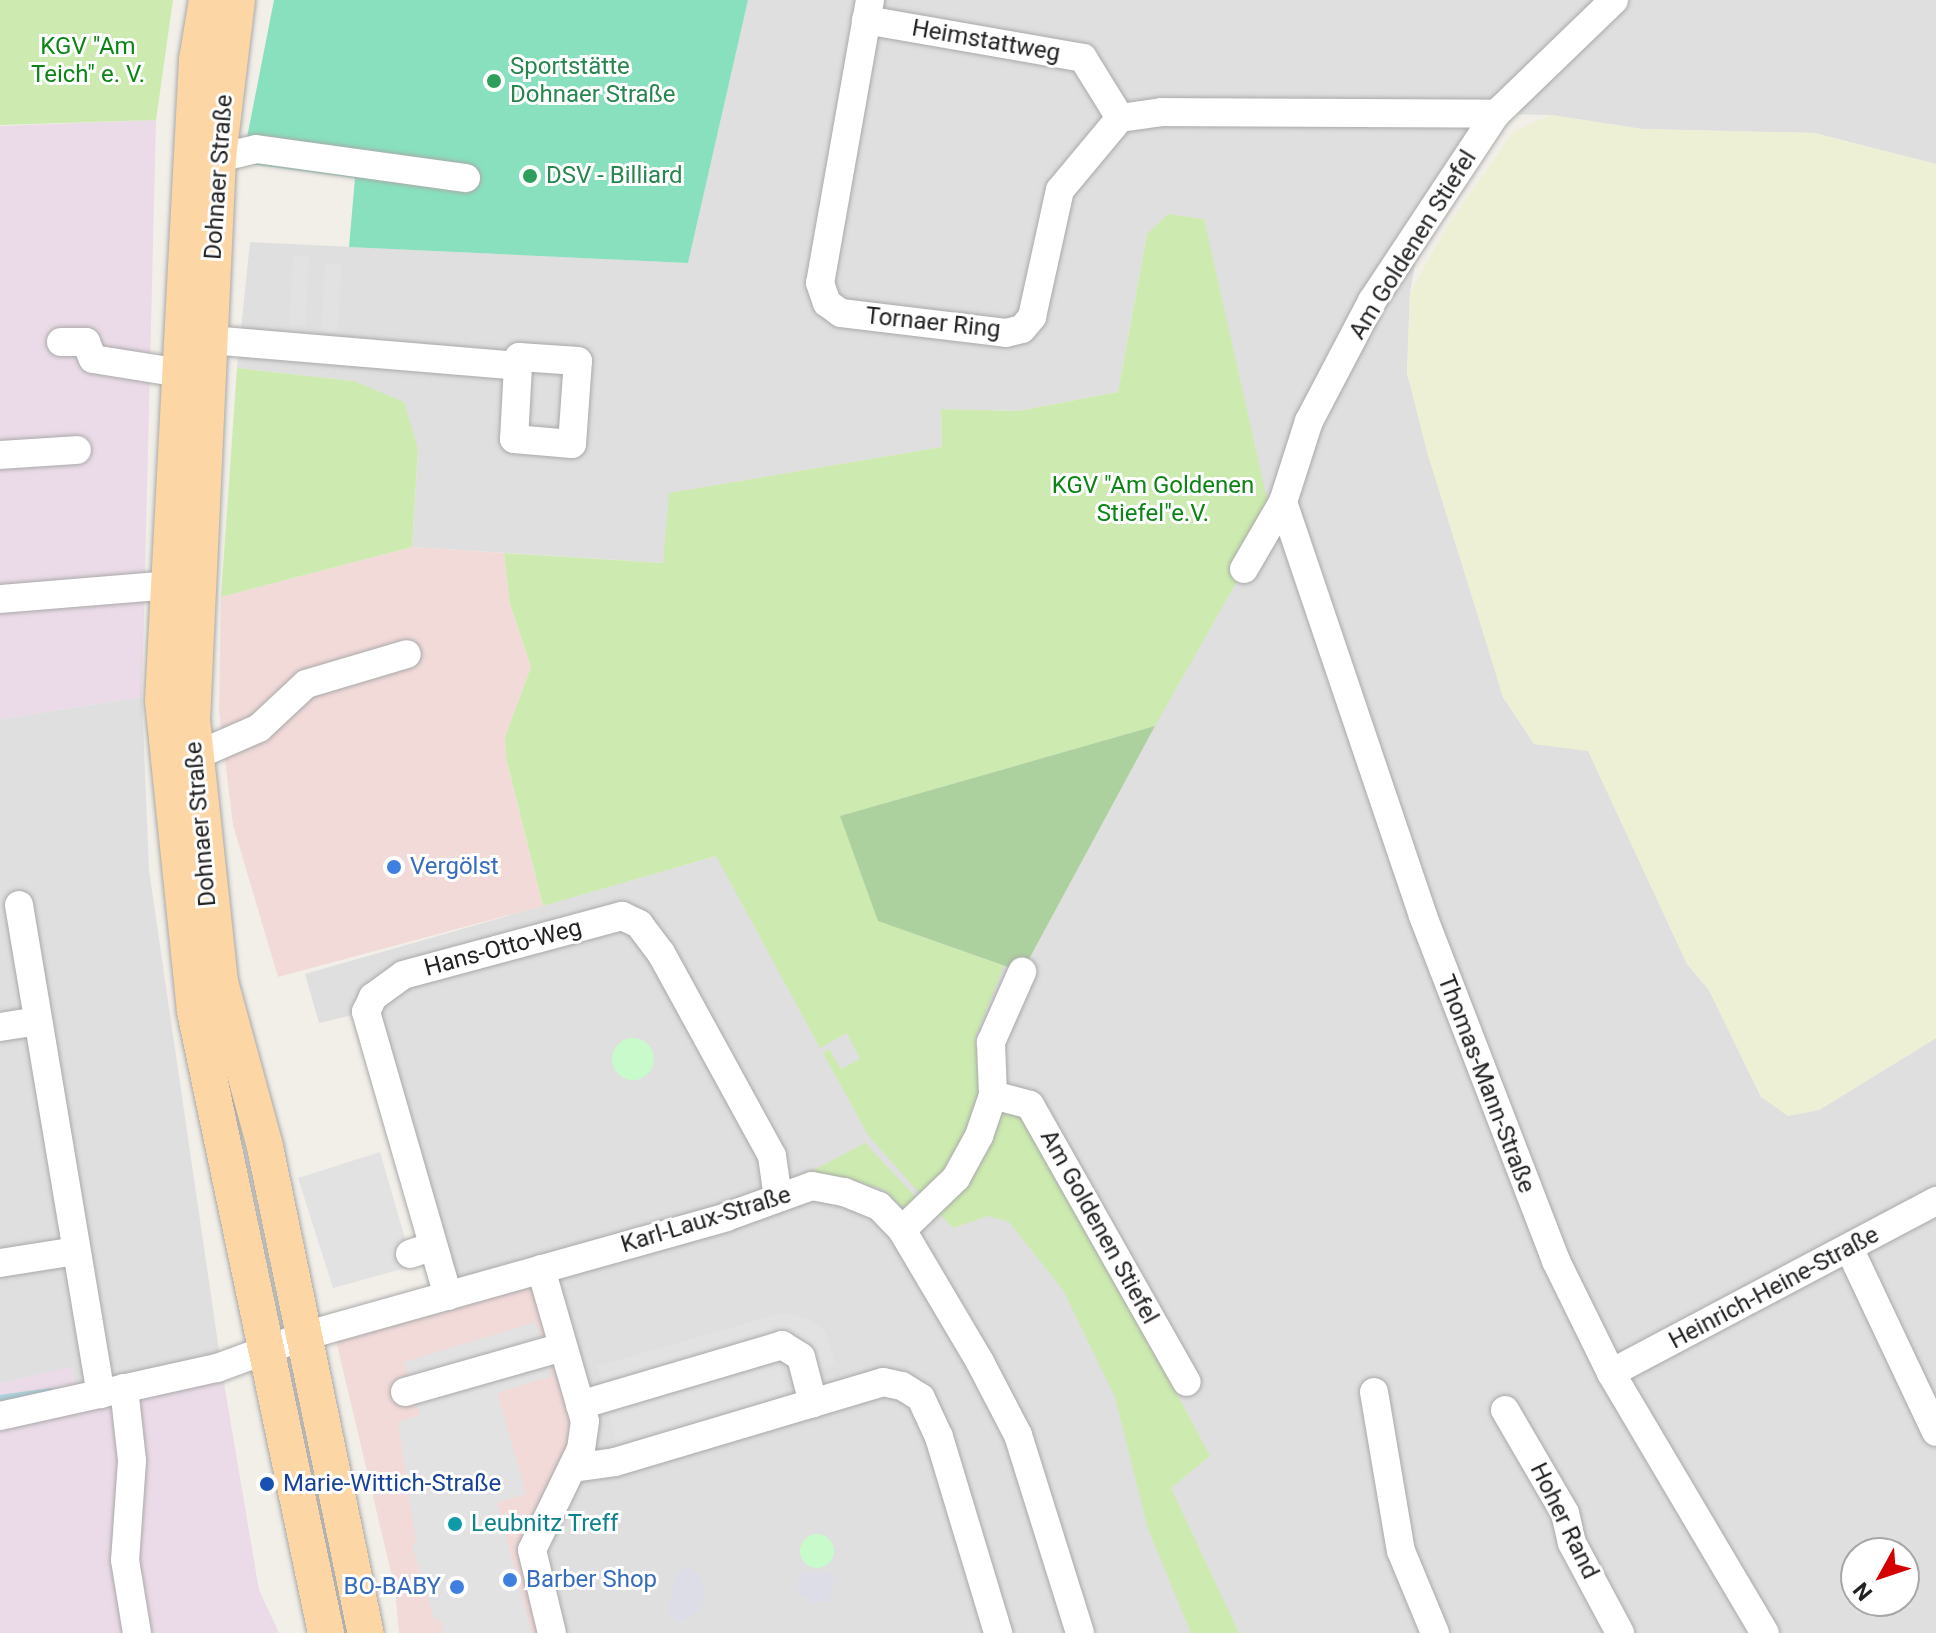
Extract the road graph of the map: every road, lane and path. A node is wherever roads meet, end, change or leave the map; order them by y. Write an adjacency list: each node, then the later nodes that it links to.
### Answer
1 (207, 0): 12 (main road, Dohnaer Straße)
2 (237, 0): 7 (main road, Dohnaer Straße)
3 (1614, 0): 5 (street, Am Goldenen Stiefel)
4 (868, 10): 6 (street, Heimstattweg); 6 (street, Tornaer Ring)
5 (1496, 114): 6 (street); 15 (street, Am Goldenen Stiefel)
6 (1120, 118)
7 (218, 158): 8 (street); 9 (main road, Dohnaer Straße)
8 (466, 178)
9 (210, 340): 11 (street); 20 (main road, Dohnaer Straße)
10 (61, 342): 12 (street)
11 (518, 366)
12 (180, 373): 17 (main road, Dohnaer Straße)
13 (1, 448): 14 (street)
14 (77, 450)
15 (1283, 502): 16 (street, Am Goldenen Stiefel); 37 (street, Thomas-Mann-Straße)
16 (1244, 569)
17 (169, 585): 18 (street); 36 (main road, Dohnaer Straße)
18 (0, 599)
19 (407, 654): 20 (street)
20 (195, 756): 34 (main road, Dohnaer Straße)
21 (19, 905): 23 (street)
22 (1022, 972): 25 (street)
23 (38, 1021): 24 (street); 30 (street)
24 (0, 1027)
25 (993, 1095): 28 (street); 38 (street, Am Goldenen Stiefel)
26 (778, 1198): 28 (street, Karl-Laux-Straße); 32 (street, Karl-Laux-Straße); 33 (street, Hans-Otto-Weg)
27 (1936, 1201): 29 (street, Heinrich-Heine-Straße)
28 (902, 1230): 53 (street, Karl-Laux-Straße)
29 (1850, 1250): 37 (street, Heinrich-Heine-Straße); 46 (street)
30 (76, 1251): 31 (street); 39 (street)
31 (0, 1263)
32 (541, 1269): 33 (street, Karl-Laux-Straße); 35 (street)
33 (448, 1296): 34 (street, Karl-Laux-Straße)
34 (304, 1336): 36 (street); 50 (main road, Dohnaer Straße)
35 (563, 1347): 40 (street); 43 (street)
36 (265, 1351): 39 (street); 49 (main road, Dohnaer Straße)
37 (1611, 1373): 56 (street, Thomas-Mann-Straße)
38 (1187, 1382)
39 (112, 1391): 45 (street); 48 (street)
40 (405, 1392)
41 (1374, 1392): 54 (street)
42 (813, 1403): 43 (street); 47 (street); 52 (street)
43 (580, 1405): 47 (street)
44 (1505, 1410): 55 (street, Hoher Rand)
45 (0, 1416)
46 (1936, 1432)
47 (573, 1468): 51 (street)
48 (137, 1633)
49 (326, 1633)
50 (366, 1633)
51 (552, 1633)
52 (998, 1633)
53 (1080, 1633)
54 (1435, 1633)
55 (1620, 1633)
56 (1765, 1633)

